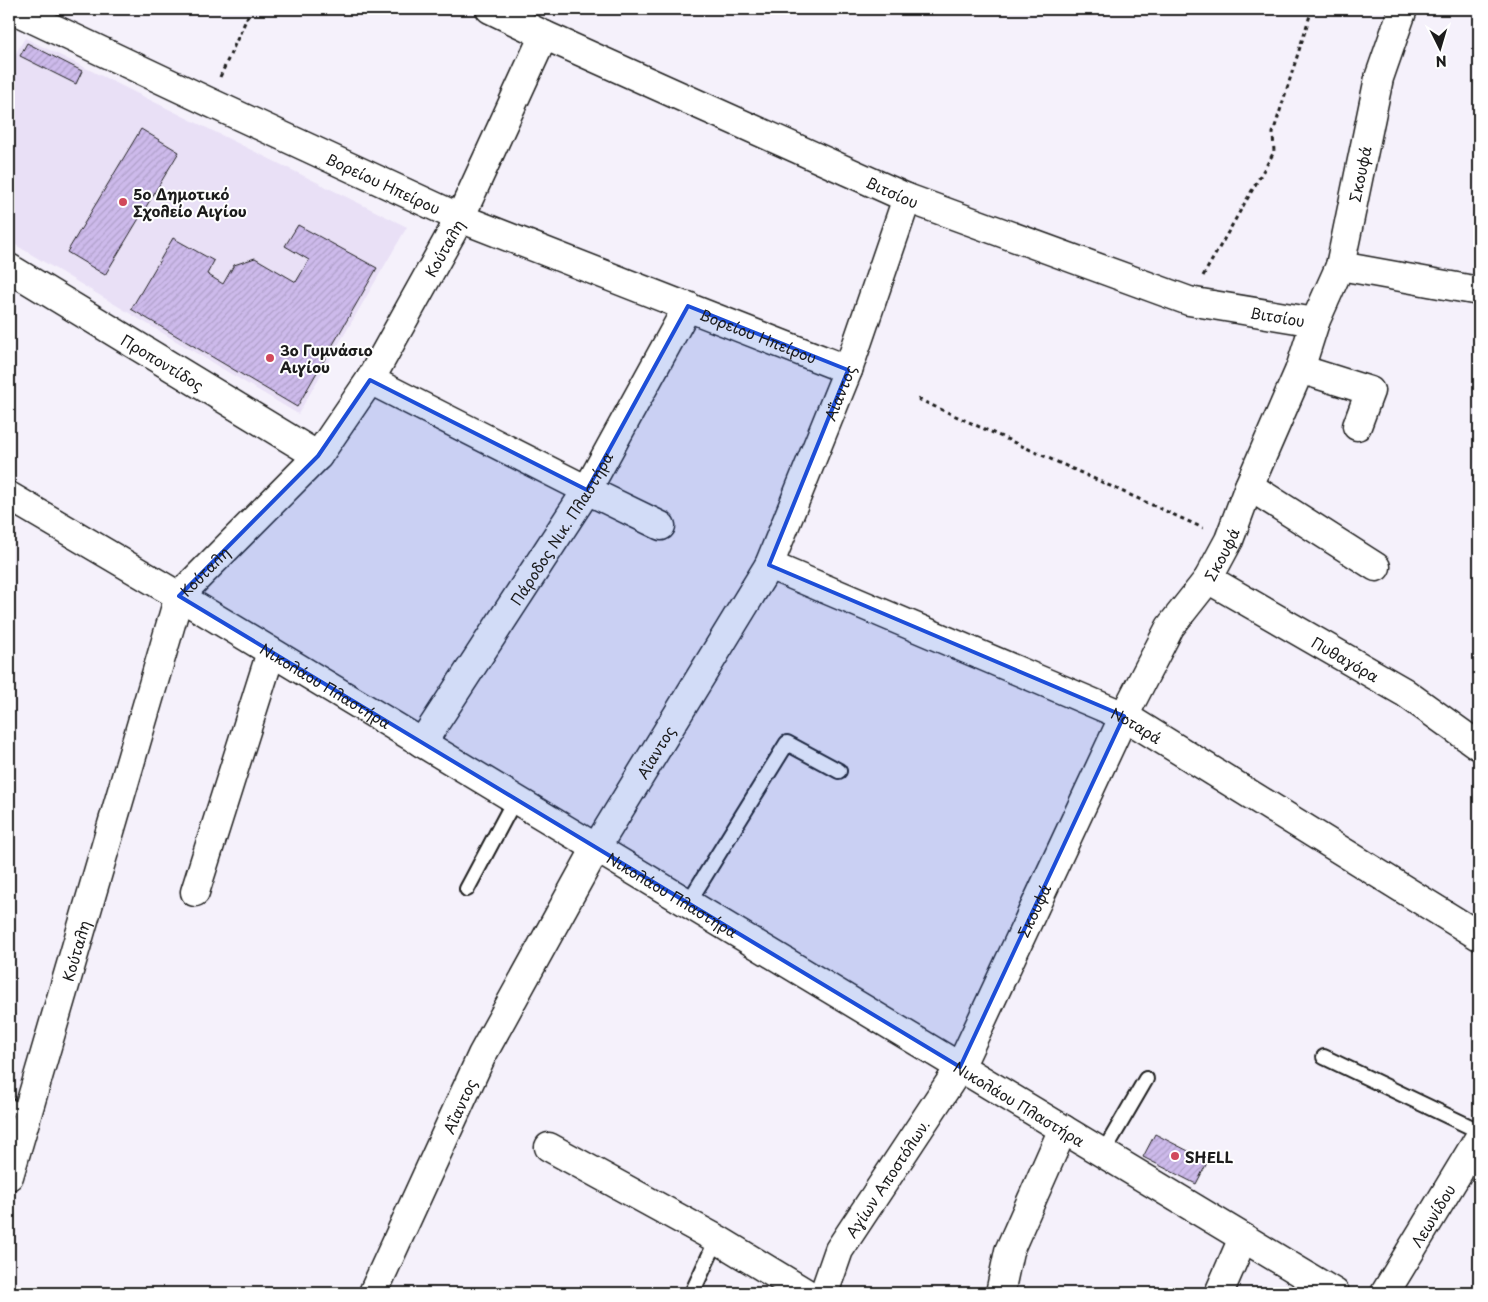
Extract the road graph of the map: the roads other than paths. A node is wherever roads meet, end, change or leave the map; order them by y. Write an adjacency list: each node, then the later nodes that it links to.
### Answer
1 (490, 9): 4 (street, Βιτσίου)
2 (1403, 9): 7 (street, Σκουφά)
3 (15, 15): 6 (street, Βορείου Ηπείρου)
4 (544, 34): 5 (street, Βιτσίου); 6 (street, Κούταλη)
5 (908, 198): 11 (street, Βιτσίου); 13 (street, Αΐαντος)
6 (460, 218): 10 (street, Βορείου Ηπείρου); 14 (street, Κούταλη)
7 (1340, 266): 9 (street); 11 (street, Σκουφά)
8 (9, 268): 16 (street, Προποντίδος)
9 (1479, 291)
10 (688, 306): 13 (street, Βορείου Ηπείρου); 18 (street, Πάροδος Νικ. Πλαστήρα)
11 (1315, 322): 12 (street, Σκουφά)
12 (1300, 369): 15 (street); 17 (street, Σκουφά)
13 (848, 370): 21 (street, Αΐαντος)
14 (370, 380): 16 (street, Κούταλη); 18 (street)
15 (1357, 426)
16 (318, 456): 24 (street, Κούταλη)
17 (1249, 486): 22 (street); 23 (street, Σκουφά)
18 (587, 490): 20 (street); 28 (street, Πάροδος Νικ. Πλαστήρα)
19 (9, 496): 24 (street, Νικολάου Πλαστήρα)
20 (661, 526)
21 (769, 565): 26 (street, Νοταρά); 31 (street, Αΐαντος)
22 (1376, 567)
23 (1208, 579): 26 (street, Σκουφά); 27 (street, Πυθαγόρα)
24 (180, 596): 25 (street, Νικολάου Πλαστήρα); 39 (street, Κούταλη)
25 (271, 652): 28 (street, Νικολάου Πλαστήρα); 33 (street)
26 (1124, 716): 35 (street, Νοταρά); 37 (street, Σκουφά)
27 (1477, 738)
28 (422, 744): 30 (street, Νικολάου Πλαστήρα)
29 (839, 771): 34 (lane)
30 (515, 800): 31 (street, Νικολάου Πλαστήρα); 32 (lane)
31 (596, 848): 34 (street, Νικολάου Πλαστήρα); 48 (street, Αΐαντος)
32 (467, 889)
33 (195, 892)
34 (688, 904): 37 (street, Νικολάου Πλαστήρα)
35 (1479, 936)
36 (1324, 1057): 41 (lane)
37 (960, 1067): 40 (street, Νικολάου Πλαστήρα); 51 (street, Αγίων Αποστόλων.)
38 (1146, 1079): 44 (lane)
39 (18, 1109): 45 (street, Κούταλη)
40 (1063, 1129): 44 (street, Νικολάου Πλαστήρα); 52 (street)
41 (1479, 1131)
42 (1479, 1138): 55 (street, Λεωνίδου)
43 (549, 1148): 47 (street)
44 (1102, 1153): 46 (street, Νικολάου Πλαστήρα)
45 (9, 1176)
46 (1243, 1238): 53 (street); 54 (street, Νικολάου Πλαστήρα)
47 (717, 1239): 49 (lane); 50 (street)
48 (374, 1293)
49 (692, 1293)
50 (806, 1293)
51 (824, 1293)
52 (1000, 1293)
53 (1219, 1293)
54 (1335, 1293)
55 (1385, 1293)

